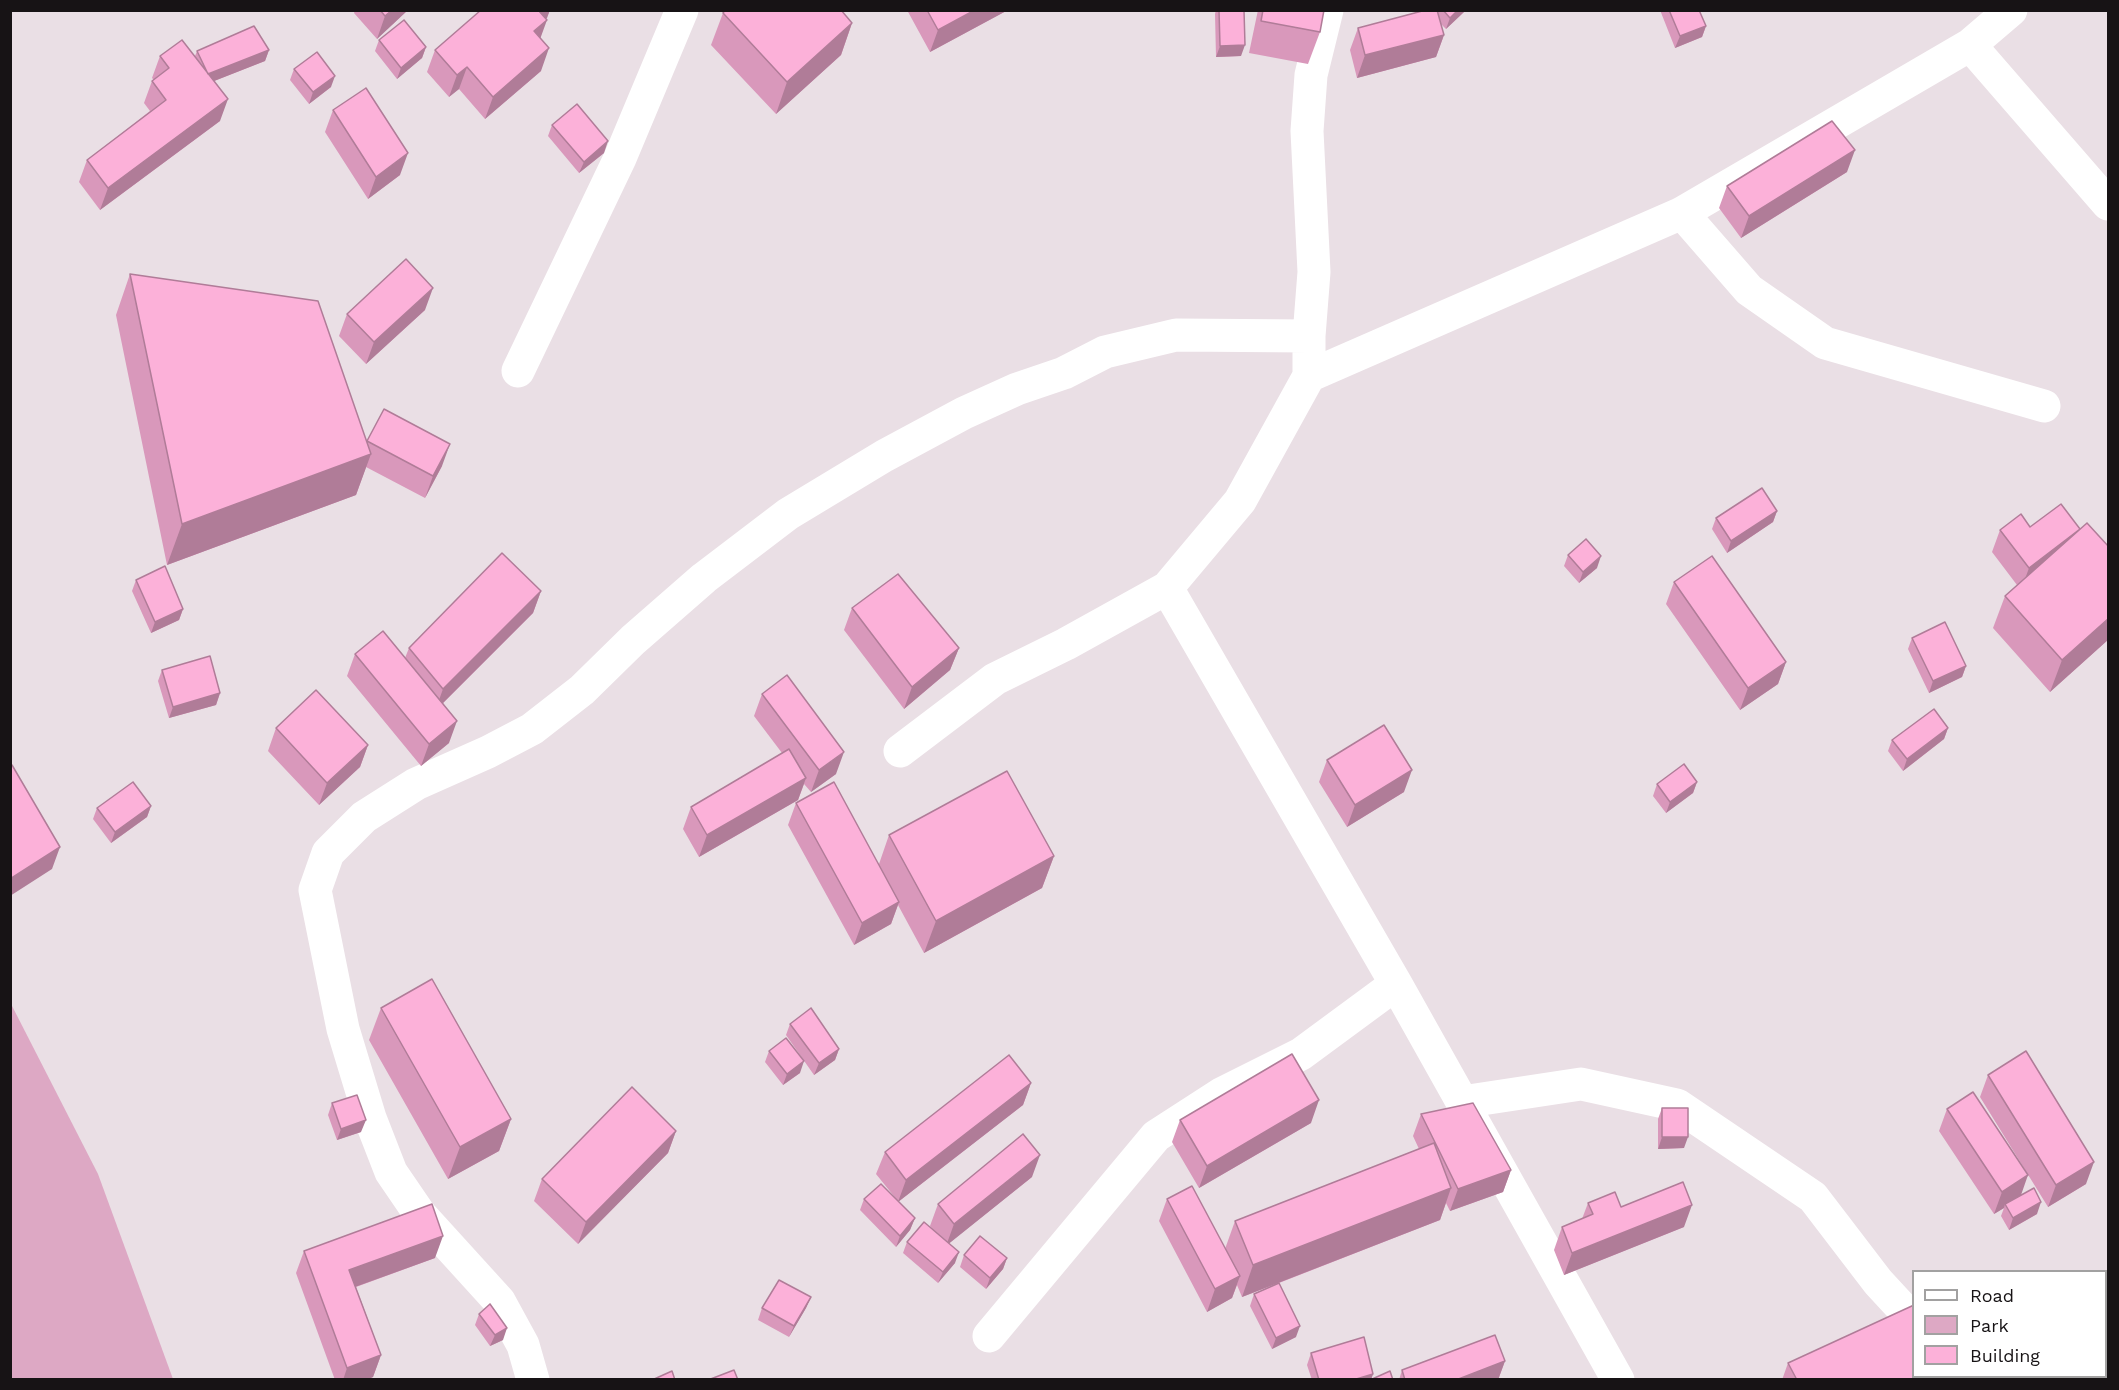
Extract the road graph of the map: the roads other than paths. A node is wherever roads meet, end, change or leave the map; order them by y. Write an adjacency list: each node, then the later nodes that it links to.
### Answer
1 (682, 10): 8 (street)
2 (1328, 10): 7 (street)
3 (2011, 10): 4 (street)
4 (1971, 45): 5 (street); 6 (street)
5 (2109, 204)
6 (1682, 213): 9 (street); 10 (street)
7 (1309, 336): 9 (street); 17 (street)
8 (518, 371)
9 (1309, 376): 11 (street)
10 (2044, 406)
11 (1167, 588): 12 (street); 13 (street)
12 (900, 751)
13 (1396, 984): 14 (street); 16 (street)
14 (1462, 1102): 15 (street); 18 (street)
15 (1912, 1319)
16 (989, 1336)
17 (533, 1380)
18 (1618, 1380)

